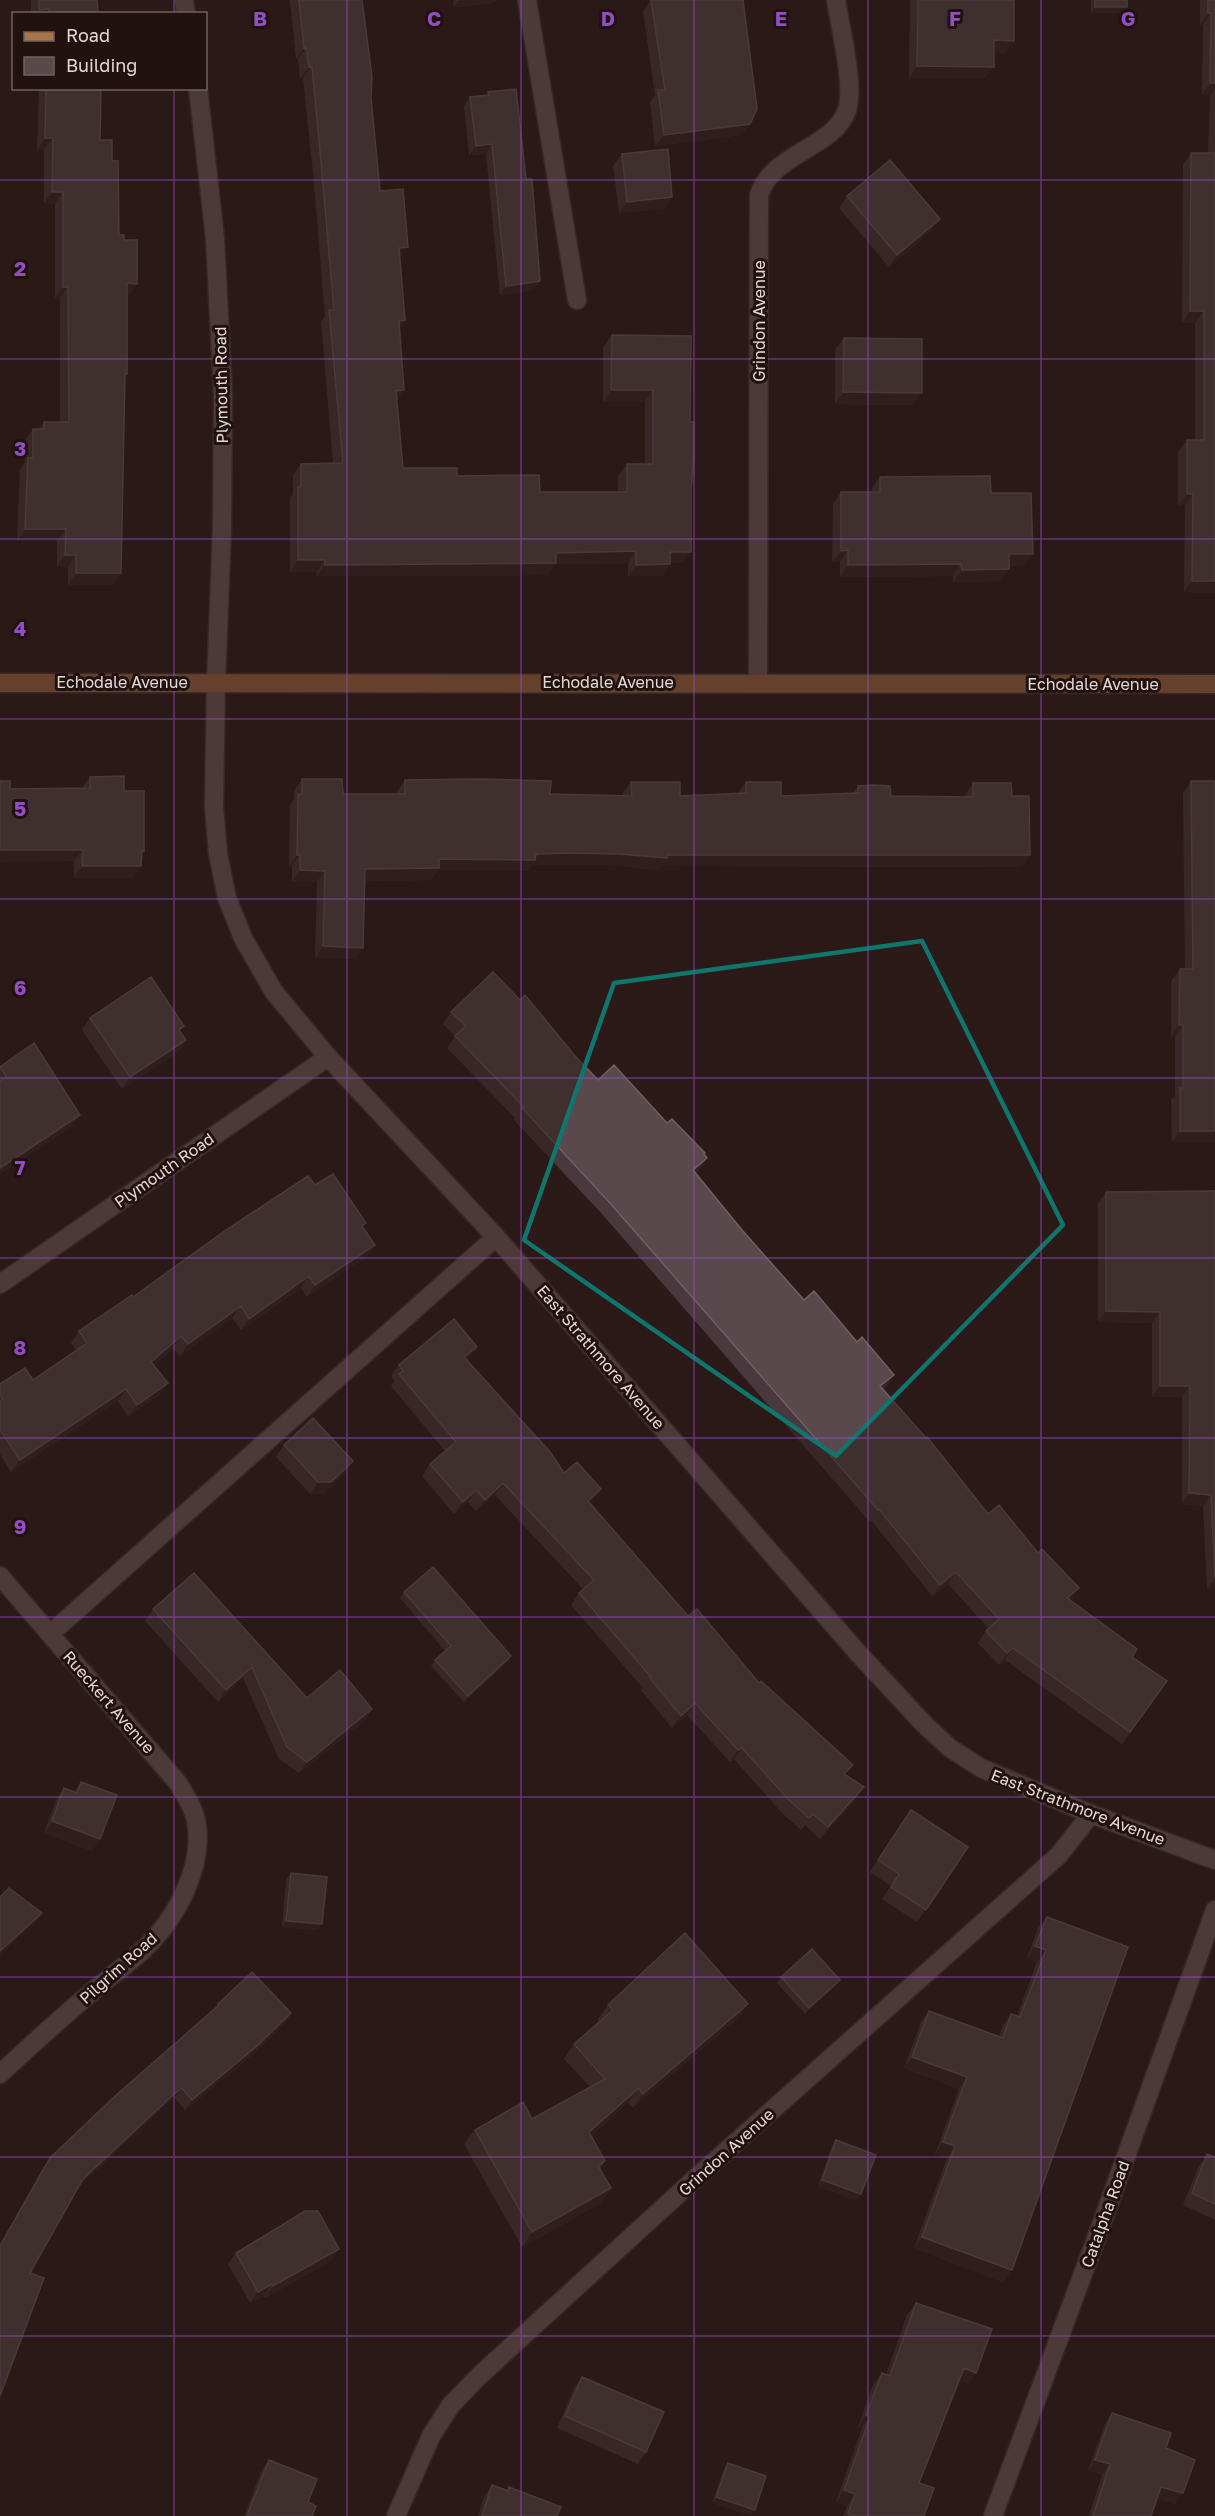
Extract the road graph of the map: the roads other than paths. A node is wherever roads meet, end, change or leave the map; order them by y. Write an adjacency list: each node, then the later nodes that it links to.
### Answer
1 (527, 0): 4 (street)
2 (836, 0): 6 (street, Grindon Avenue)
3 (198, 90): 5 (street, Plymouth Road)
4 (577, 300)
5 (216, 682): 6 (main road, Echodale Avenue); 7 (main road, Echodale Avenue); 9 (street, East Strathmore Avenue)
6 (758, 682): 8 (main road, Echodale Avenue)
7 (0, 683)
8 (1215, 684)
9 (328, 1057): 10 (street, East Strathmore Avenue); 11 (street, Plymouth Road)
10 (496, 1237): 13 (street); 14 (street, East Strathmore Avenue)
11 (0, 1284)
12 (0, 1576): 13 (street, Rueckert Avenue)
13 (50, 1634): 15 (street, Rueckert Avenue)
14 (1091, 1814): 16 (street, East Strathmore Avenue); 19 (street, Grindon Avenue)
15 (198, 1838): 18 (street, Pilgrim Road)
16 (1215, 1860)
17 (1215, 1910): 20 (street, Catalpha Road)
18 (0, 2074)
19 (396, 2516)
20 (993, 2516)

